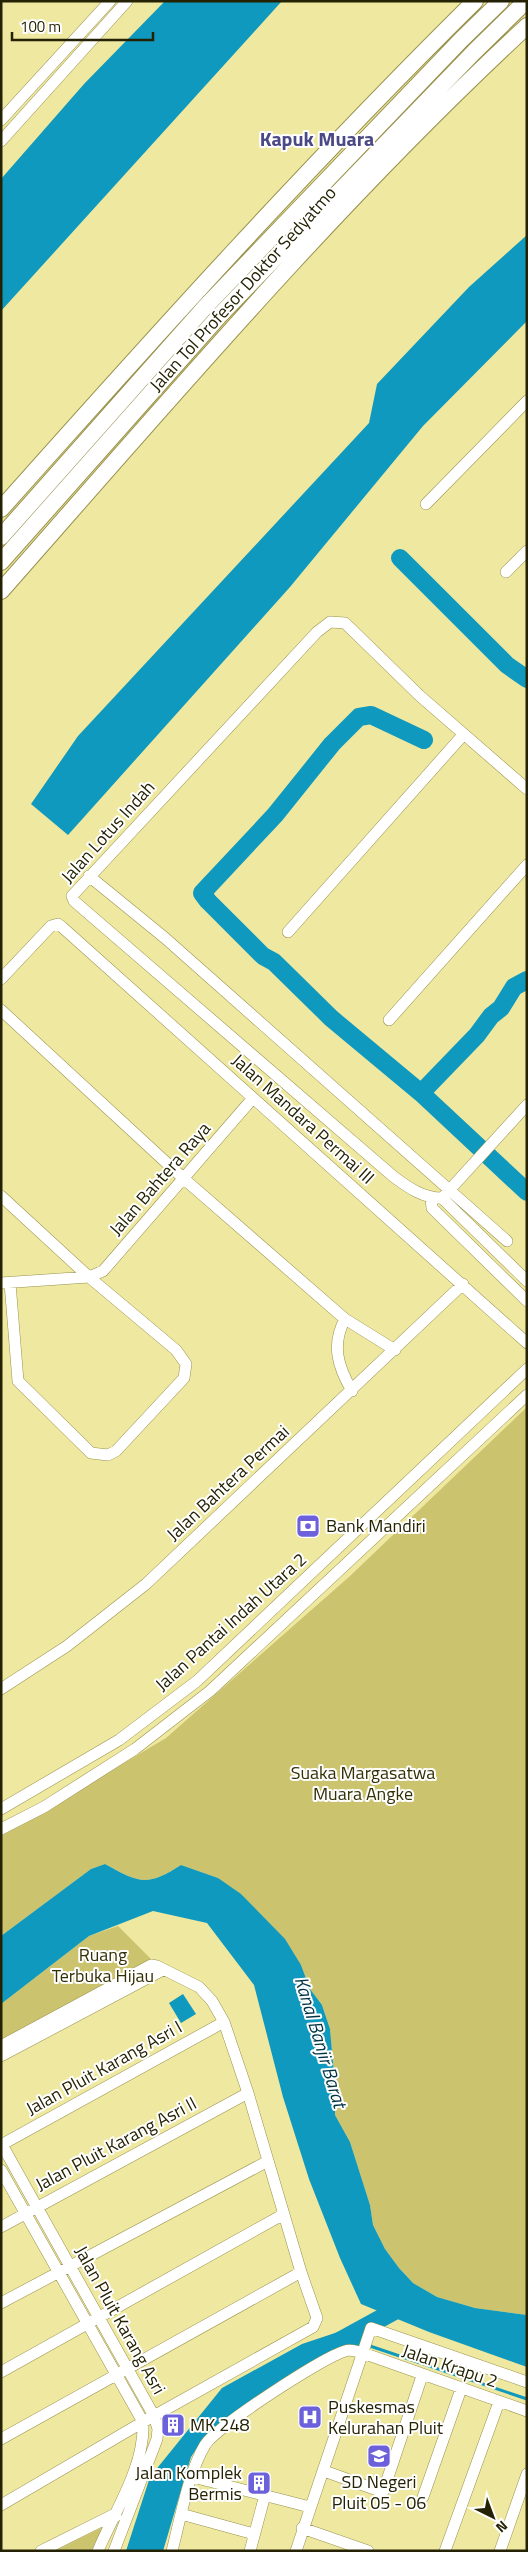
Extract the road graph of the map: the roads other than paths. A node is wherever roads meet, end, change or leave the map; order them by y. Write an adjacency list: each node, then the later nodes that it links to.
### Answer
1 (110, 1): 7 (street)
2 (127, 1): 8 (street)
3 (475, 1): 11 (highway, Jalan Tol Profesor Doktor Sedyatmo)
4 (501, 1): 12 (highway, Jalan Tol Profesor Doktor Sedyatmo)
5 (526, 1): 14 (highway, Jalan Tol Profesor Doktor Sedyatmo)
6 (527, 26): 16 (highway, Jalan Tol Profesor Doktor Sedyatmo)
7 (1, 120)
8 (1, 141)
9 (527, 401): 10 (street)
10 (426, 504)
11 (1, 509)
12 (1, 537)
13 (527, 551): 15 (street)
14 (1, 562)
15 (506, 572)
16 (1, 590)
17 (463, 734): 18 (street, Jalan Lotus Indah); 20 (street, Jalan Lotus Indah); 21 (street)
18 (527, 789)
19 (527, 865): 24 (street)
20 (89, 876): 29 (street); 29 (street, Jalan Lotus Indah)
21 (288, 932)
22 (1, 979): 25 (street, Jalan Mandara Permai III)
23 (1, 1010): 27 (street)
24 (389, 1020)
25 (253, 1098): 27 (street, Jalan Bahtera Raya); 34 (street, Jalan Mandara Permai III)
26 (527, 1105): 29 (street)
27 (184, 1178): 31 (street, Jalan Bahtera Raya); 36 (street)
28 (1, 1196): 31 (street)
29 (438, 1198): 30 (street); 32 (street, Jalan Lotus Indah); 35 (street, Jalan Lotus Indah)
30 (507, 1241)
31 (89, 1277): 33 (street, Jalan Bahtera Raya); 33 (street)
32 (527, 1281)
33 (6, 1283)
34 (463, 1284): 37 (street, Jalan Mandara Permai III); 38 (street, Jalan Bahtera Permai)
35 (527, 1301)
36 (344, 1319): 38 (street); 40 (street)
37 (525, 1341)
38 (395, 1350): 40 (street, Jalan Bahtera Permai)
39 (527, 1369): 43 (street, Jalan Pantai Indah Utara 2)
40 (352, 1391): 42 (street, Jalan Bahtera Permai)
41 (527, 1395): 44 (street, Jalan Pantai Indah Utara 2)
42 (1, 1689)
43 (1, 1809)
44 (1, 1829)
45 (134, 1980): 46 (street); 47 (street); 48 (street)
46 (224, 2022): 49 (street); 50 (street, Jalan Pluit Karang Asri I)
47 (1, 2046)
48 (1, 2056)
49 (248, 2093): 51 (street); 53 (street, Jalan Pluit Karang Asri II)
50 (2, 2144): 53 (street, Jalan Pluit Karang Asri)
51 (268, 2161): 55 (street); 57 (street)
52 (1, 2170): 54 (street, Jalan Pluit Karang Asri)
53 (36, 2207): 54 (street, Jalan Pluit Karang Asri II); 57 (street, Jalan Pluit Karang Asri)
54 (25, 2213): 56 (street, Jalan Pluit Karang Asri II); 58 (street, Jalan Pluit Karang Asri)
55 (284, 2214): 59 (street); 61 (street)
56 (1, 2227)
57 (70, 2264): 58 (street); 61 (street, Jalan Pluit Karang Asri)
58 (59, 2270): 60 (street); 61 (street, Jalan Pluit Karang Asri)
59 (301, 2272): 63 (street); 71 (street)
60 (1, 2303)
61 (94, 2321): 63 (street, Jalan Pluit Karang Asri); 64 (street); 65 (street, Jalan Pluit Karang Asri)
62 (363, 2351): 66 (street, Jalan Krapu 2); 67 (street); 73 (street); 75 (street, Jalan Krapu 2)
63 (127, 2369): 65 (street); 71 (street, Jalan Pluit Karang Asri)
64 (1, 2372)
65 (117, 2375): 71 (street, Jalan Pluit Karang Asri); 72 (street)
66 (422, 2376): 68 (street, Jalan Krapu 2); 73 (street)
67 (527, 2382)
68 (461, 2389): 69 (street, Jalan Krapu 2); 77 (street)
69 (498, 2402): 70 (street, Jalan Krapu 2); 92 (street)
70 (527, 2411)
71 (148, 2419): 78 (street); 81 (street, Jalan Pluit Karang Asri); 82 (street, Jalan Pluit Karang Asri)
72 (1, 2439)
73 (324, 2471): 79 (street)
74 (527, 2474): 93 (street)
75 (193, 2477): 76 (street); 80 (street, Jalan Krapu 2)
76 (265, 2495): 79 (street); 84 (street)
77 (423, 2497)
78 (1, 2505)
79 (310, 2506): 83 (street)
80 (181, 2514): 84 (street); 88 (street, Jalan Krapu 2)
81 (113, 2515): 82 (street); 85 (street); 86 (street, Jalan Pluit Karang Asri)
82 (128, 2519): 87 (street, Jalan Pluit Karang Asri)
83 (302, 2528): 90 (street); 91 (street)
84 (254, 2534): 89 (street)
85 (41, 2551)
86 (98, 2551)
87 (114, 2551)
88 (172, 2551)
89 (250, 2551)
90 (296, 2551)
91 (368, 2551)
92 (445, 2551)
93 (500, 2551)

